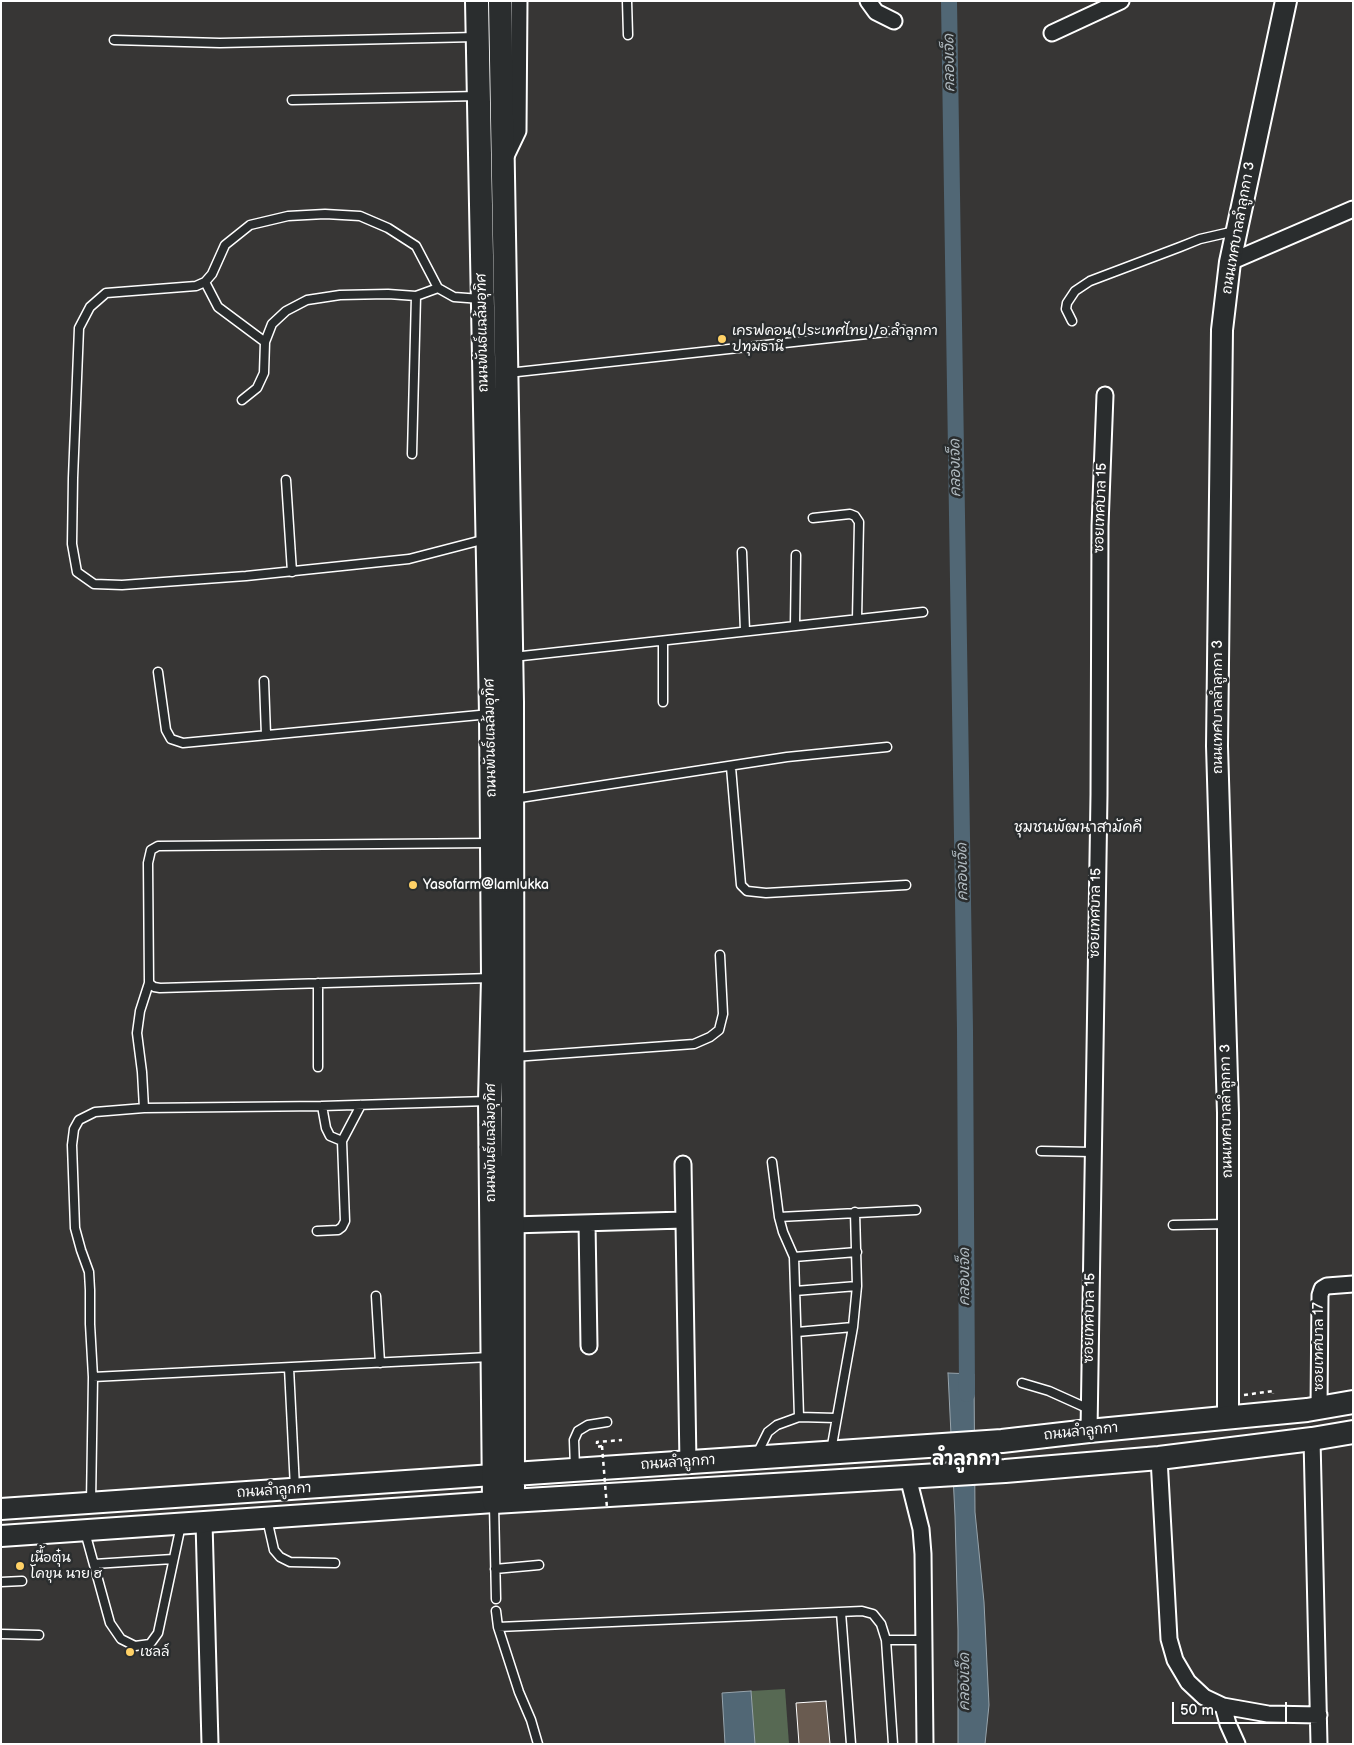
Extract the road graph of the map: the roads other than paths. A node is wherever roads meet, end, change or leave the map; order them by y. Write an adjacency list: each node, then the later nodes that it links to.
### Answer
1 (477, 1): 11 (main road, ถนนพันธ์แฉล้มอุทิศ)
2 (500, 1): 15 (main road, ถนนพันธ์แฉล้มอุทิศ)
3 (519, 1): 15 (street)
4 (628, 1): 10 (lane)
5 (868, 1): 8 (street)
6 (1121, 1): 9 (street)
7 (1286, 1): 17 (street, ถนนเทศบาลลำลูกกา 3)
8 (894, 22)
9 (1052, 33)
10 (628, 35)
11 (478, 36): 12 (lane); 13 (main road, ถนนพันธ์แฉล้มอุทิศ)
12 (114, 40)
13 (479, 96): 14 (lane); 22 (main road, ถนนพันธ์แฉล้มอุทิศ)
14 (292, 100)
15 (503, 156): 26 (main road, ถนนพันธ์แฉล้มอุทิศ)
16 (1353, 209): 18 (street)
17 (1236, 231): 18 (street, ถนนเทศบาลลำลูกกา 3); 23 (lane)
18 (1230, 262): 72 (street, ถนนเทศบาลลำลูกกา 3)
19 (205, 282): 20 (lane); 25 (lane); 35 (lane)
20 (438, 288): 21 (lane); 22 (lane)
21 (416, 296): 25 (lane); 29 (lane)
22 (482, 300): 32 (main road, ถนนพันธ์แฉล้มอุทิศ)
23 (1072, 320)
24 (904, 330): 26 (lane)
25 (265, 342): 28 (lane)
26 (506, 373): 41 (main road, ถนนพันธ์แฉล้มอุทิศ)
27 (1105, 395): 64 (street, ซอยเทศบาล 15)
28 (242, 400)
29 (412, 454)
30 (286, 480): 35 (lane)
31 (814, 518): 37 (lane)
32 (488, 538): 35 (lane); 45 (main road, ถนนพันธ์แฉล้มอุทิศ)
33 (742, 552): 39 (lane)
34 (796, 555): 38 (lane)
35 (292, 572)
36 (924, 612): 37 (lane)
37 (857, 619): 38 (lane)
38 (795, 626): 39 (lane)
39 (745, 632): 40 (lane)
40 (663, 641): 41 (lane); 44 (lane)
41 (511, 658): 49 (main road, ถนนพันธ์แฉล้มอุทิศ)
42 (158, 672): 46 (lane)
43 (264, 681): 46 (lane)
44 (663, 702)
45 (491, 714): 46 (lane); 50 (main road, ถนนพันธ์แฉล้มอุทิศ)
46 (266, 735)
47 (887, 747): 48 (lane)
48 (731, 767): 49 (lane); 51 (lane)
49 (511, 800): 56 (main road, ถนนพันธ์แฉล้มอุทิศ)
50 (492, 843): 53 (main road, ถนนพันธ์แฉล้มอุทิศ); 54 (lane)
51 (906, 885)
52 (720, 956): 56 (lane)
53 (493, 978): 55 (lane); 58 (main road, ถนนพันธ์แฉล้มอุทิศ)
54 (148, 983): 55 (lane); 61 (lane)
55 (318, 984): 57 (lane)
56 (512, 1057): 73 (main road, ถนนพันธ์แฉล้มอุทิศ)
57 (318, 1067)
58 (490, 1101): 59 (lane); 85 (main road, ถนนพันธ์แฉล้มอุทิศ)
59 (361, 1105): 60 (lane); 62 (lane)
60 (322, 1106): 61 (lane); 62 (lane)
61 (144, 1108): 88 (lane)
62 (342, 1141): 75 (lane)
63 (1041, 1152): 64 (lane)
64 (1093, 1152): 91 (street, ซอยเทศบาล 15)
65 (772, 1162): 69 (lane)
66 (683, 1164): 70 (street)
67 (916, 1210): 68 (lane)
68 (855, 1212): 69 (lane); 76 (lane)
69 (779, 1218): 77 (lane)
70 (684, 1220): 71 (street); 103 (street)
71 (587, 1223): 73 (street); 84 (street)
72 (1228, 1224): 74 (lane); 95 (street, ถนนเทศบาลลำลูกกา 3)
73 (512, 1225): 105 (main road, ถนนพันธ์แฉล้มอุทิศ)
74 (1173, 1225)
75 (317, 1231)
76 (857, 1252): 77 (lane); 79 (lane)
77 (794, 1257): 80 (lane)
78 (1353, 1284): 92 (street, ซอยเทศบาล 17)
79 (857, 1286): 80 (lane); 82 (lane)
80 (796, 1291): 83 (lane)
81 (376, 1296): 86 (lane)
82 (853, 1327): 83 (lane); 94 (lane)
83 (797, 1332): 93 (lane)
84 (589, 1346)
85 (493, 1357): 86 (lane); 105 (main road, ถนนพันธ์แฉล้มอุทิศ)
86 (380, 1363): 87 (lane)
87 (288, 1368): 88 (lane); 107 (lane)
88 (93, 1377): 109 (lane)
89 (1022, 1383): 91 (lane)
90 (1353, 1402): 92 (main road, ถนนลำลูกกา)
91 (1089, 1408): 97 (street, ซอยเทศบาล 15)
92 (1319, 1408): 95 (main road, ถนนลำลูกกา)
93 (799, 1417): 94 (lane); 101 (lane)
94 (836, 1418): 100 (lane)
95 (1228, 1418): 97 (main road, ถนนลำลูกกา)
96 (607, 1422): 104 (lane)
97 (1089, 1431): 100 (main road, ถนนลำลูกกา)
98 (1353, 1432): 99 (main road, ถนนลำลูกกา)
99 (1312, 1439): 102 (main road, ถนนลำลูกกา); 132 (street)
100 (831, 1453): 101 (main road, ถนนลำลูกกา)
101 (755, 1458): 103 (main road, ถนนลำลูกกา)
102 (1159, 1458): 106 (main road, ถนนลำลูกกา); 131 (street)
103 (688, 1463): 104 (main road, ถนนลำลูกกา)
104 (575, 1470): 105 (main road, ถนนลำลูกกา)
105 (503, 1475): 107 (street, ถนนลำลูกกา); 108 (main road)
106 (911, 1477): 108 (main road, ถนนลำลูกกา); 130 (street)
107 (295, 1490): 109 (street, ถนนลำลูกกา)
108 (503, 1501): 111 (street, ถนนลำลูกกา); 120 (lane)
109 (91, 1504): 110 (street, ถนนลำลูกกา)
110 (1, 1510)
111 (266, 1517): 112 (street, ถนนลำลูกกา); 118 (lane)
112 (204, 1522): 113 (street, ถนนลำลูกกา); 133 (street)
113 (181, 1523): 114 (street, ถนนลำลูกกา); 116 (lane)
114 (84, 1530): 115 (street, ถนนลำลูกกา); 117 (lane)
115 (1, 1536)
116 (173, 1559): 117 (lane); 117 (lane)
117 (94, 1564)
118 (335, 1564)
119 (539, 1566): 120 (lane)
120 (495, 1568): 123 (lane)
121 (22, 1581): 122 (lane)
122 (1, 1582)
123 (496, 1599)
124 (496, 1610): 126 (lane)
125 (841, 1612): 126 (lane); 129 (lane); 135 (lane)
126 (498, 1627): 134 (lane)
127 (1, 1634): 128 (lane)
128 (39, 1635)
129 (886, 1640): 130 (lane); 136 (lane)
130 (925, 1640): 137 (street)
131 (1222, 1706): 132 (street); 138 (street)
132 (1319, 1716): 139 (street)
133 (210, 1744)
134 (538, 1744)
135 (851, 1744)
136 (892, 1744)
137 (925, 1744)
138 (1237, 1744)
139 (1320, 1744)

